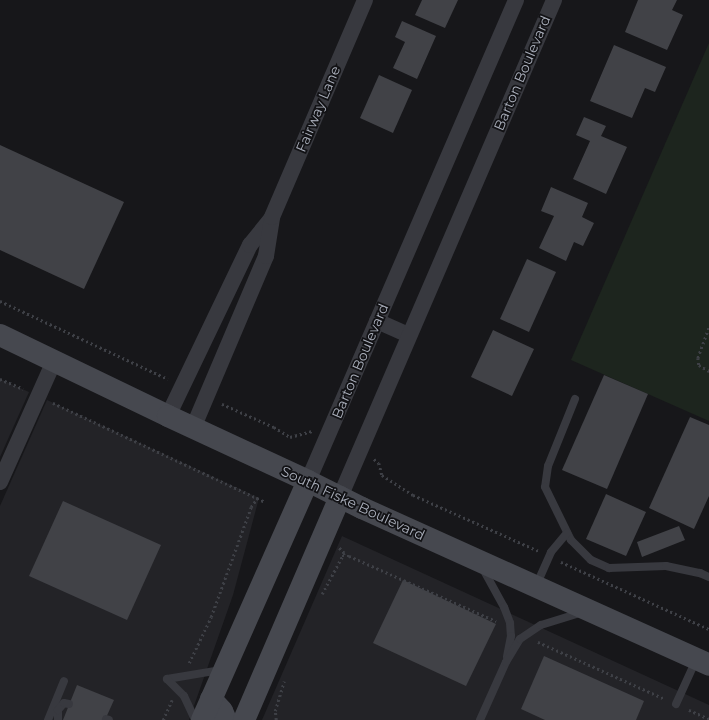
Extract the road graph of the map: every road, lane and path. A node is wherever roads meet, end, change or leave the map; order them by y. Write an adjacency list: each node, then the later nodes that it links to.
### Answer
1 (365, 0): 4 (street, Fairway Lane)
2 (516, 0): 6 (street, Barton Boulevard)
3 (554, 0): 8 (street, Barton Boulevard)
4 (272, 217): 18 (street, Fairway Lane); 19 (street, Fairway Lane)
5 (0, 301): 13 (path)
6 (377, 321): 8 (street); 23 (street, Barton Boulevard)
7 (709, 328): 11 (path)
8 (409, 335): 25 (street, Barton Boulevard)
9 (0, 336): 10 (main road, South Fiske Boulevard)
10 (54, 361): 18 (main road, South Fiske Boulevard); 22 (street)
11 (709, 371)
12 (0, 379): 14 (path)
13 (172, 381)
14 (24, 390)
15 (575, 398): 27 (lane)
16 (47, 400): 24 (path)
17 (219, 403): 20 (path)
18 (168, 416): 19 (main road, South Fiske Boulevard)
19 (193, 428): 23 (main road, South Fiske Boulevard)
20 (316, 430)
21 (373, 457): 29 (path)
22 (1, 478)
23 (308, 481): 25 (main road, South Fiske Boulevard); 42 (main road, Barton Boulevard)
24 (258, 497): 26 (path); 44 (path)
25 (340, 497): 31 (main road, South Fiske Boulevard); 59 (main road, Barton Boulevard)
26 (265, 502)
27 (567, 532): 33 (lane); 34 (lane)
28 (338, 546): 30 (path)
29 (539, 551)
30 (342, 556): 35 (path); 37 (path)
31 (479, 561): 34 (main road, South Fiske Boulevard); 37 (lane)
32 (561, 562): 38 (path)
33 (709, 577)
34 (536, 587): 36 (main road, South Fiske Boulevard)
35 (321, 595)
36 (588, 611): 39 (lane); 41 (main road, South Fiske Boulevard)
37 (510, 628): 40 (lane)
38 (709, 629)
39 (525, 635): 40 (lane); 47 (path)
40 (506, 662): 61 (lane)
41 (703, 662): 49 (lane)
42 (224, 669): 44 (lane); 46 (main road, Barton Boulevard)
43 (285, 674): 60 (path)
44 (182, 677): 56 (lane)
45 (64, 681): 50 (lane)
46 (211, 699): 57 (main road, Barton Boulevard); 58 (main road)
47 (665, 699)
48 (69, 704): 50 (lane)
49 (676, 704)
50 (56, 709): 52 (lane); 54 (lane); 55 (lane)
51 (689, 710): 53 (path)
52 (66, 712)
53 (709, 719)
54 (48, 720)
55 (58, 720)
56 (195, 720)
57 (202, 720)
58 (226, 720)
59 (244, 720)
60 (276, 720)
61 (480, 720)

